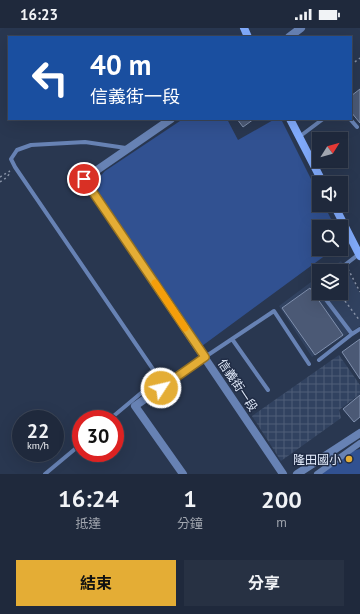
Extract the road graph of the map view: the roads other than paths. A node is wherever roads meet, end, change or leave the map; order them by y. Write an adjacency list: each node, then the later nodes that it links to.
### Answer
1 (301, 28): 2 (street)
2 (290, 36)
3 (170, 120): 9 (street, 信義街一段)
4 (290, 120): 8 (main road)
5 (322, 120): 8 (lane)
6 (351, 120): 7 (lane)
7 (357, 127)
8 (299, 137): 10 (main road)
9 (128, 149): 18 (street, 信義街一段); 22 (lane)
10 (319, 176)
11 (338, 212): 12 (main road)
12 (359, 255): 13 (lane)
13 (346, 264)
14 (326, 300): 16 (lane)
15 (360, 329): 16 (lane)
16 (352, 334): 19 (lane)
17 (232, 338): 18 (lane); 20 (lane); 21 (lane)
18 (205, 357): 27 (street); 28 (street, 信義街一段)
19 (319, 360)
20 (309, 364)
21 (268, 390)
22 (121, 410)
23 (360, 433): 29 (street)
24 (360, 443): 30 (street)
25 (72, 452): 26 (lane)
26 (45, 474)
27 (183, 474)
28 (283, 474)
29 (297, 474)
30 (317, 474)

